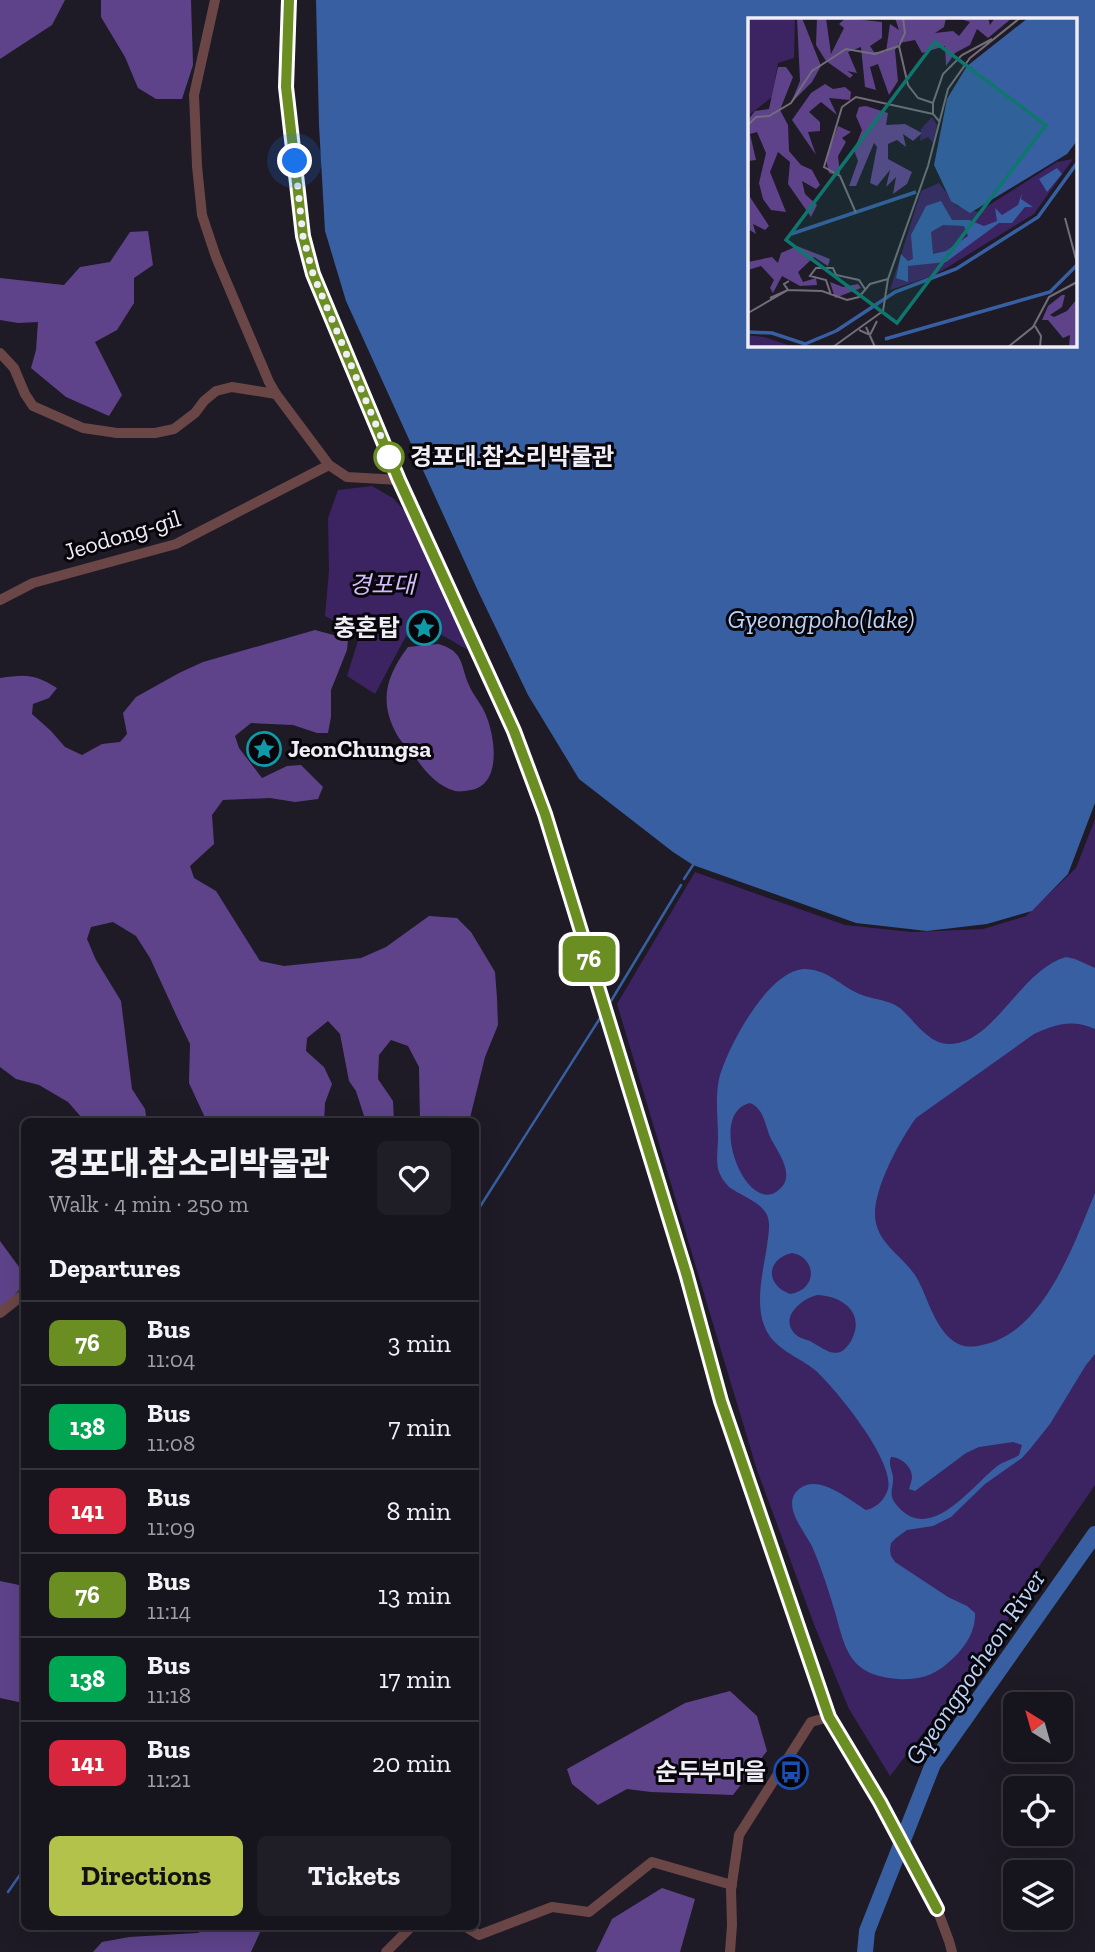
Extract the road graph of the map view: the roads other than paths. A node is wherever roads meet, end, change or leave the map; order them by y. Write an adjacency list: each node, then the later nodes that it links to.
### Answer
1 (215, 0): 4 (street)
2 (289, 0): 6 (street)
3 (0, 353): 4 (street)
4 (276, 394): 5 (street)
5 (329, 465): 6 (street); 7 (street, Jeodong-gil)
6 (399, 480): 10 (street)
7 (0, 600)
8 (21, 1296): 9 (street)
9 (0, 1313)
10 (829, 1717): 11 (street); 16 (street)
11 (732, 1885): 13 (street); 15 (street)
12 (408, 1930): 14 (street)
13 (471, 1930)
14 (386, 1952)
15 (730, 1952)
16 (952, 1952)

